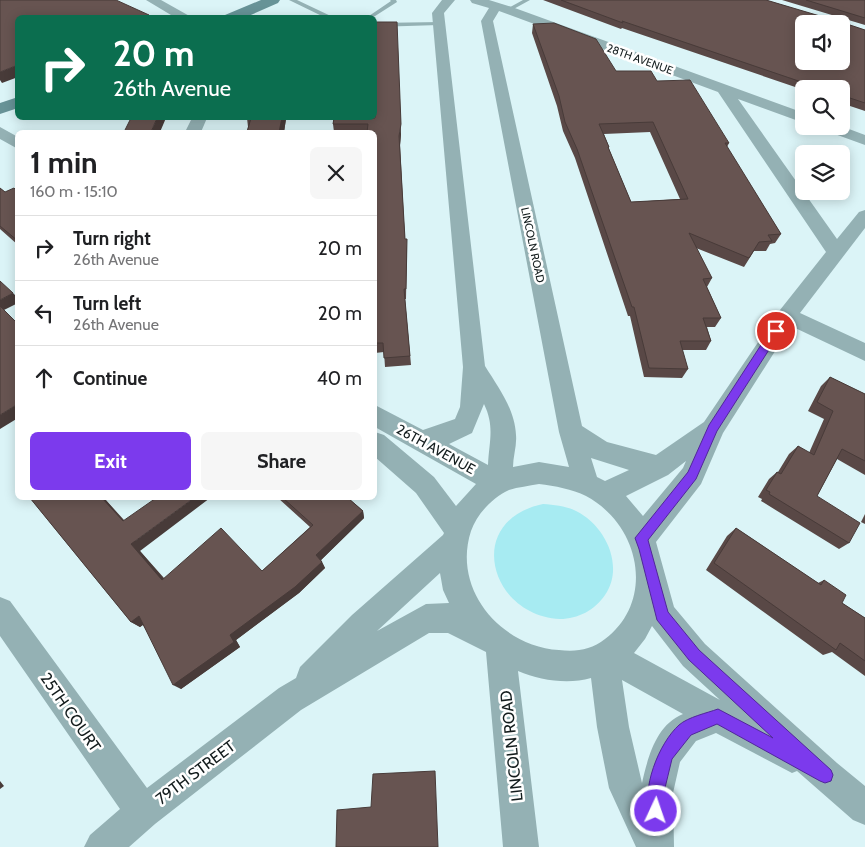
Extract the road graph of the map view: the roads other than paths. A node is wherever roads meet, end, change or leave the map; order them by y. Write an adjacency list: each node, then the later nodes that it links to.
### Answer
1 (152, 0): 9 (street)
2 (273, 0): 10 (street)
3 (292, 0): 11 (lane)
4 (393, 0): 12 (lane)
5 (449, 0): 13 (street)
6 (476, 0): 8 (street, 28TH AVENUE)
7 (527, 0): 8 (lane)
8 (502, 8): 15 (street, 28TH AVENUE); 30 (street, LINCOLN ROAD)
9 (181, 15)
10 (238, 15)
11 (325, 15)
12 (372, 15)
13 (439, 23): 14 (lane); 27 (street)
14 (377, 25)
15 (725, 91): 18 (street, 28TH AVENUE); 24 (street)
16 (15, 103): 17 (street)
17 (0, 109)
18 (795, 115)
19 (0, 132): 22 (street)
20 (850, 134): 21 (street)
21 (865, 140)
22 (15, 142)
23 (865, 216): 24 (street)
24 (837, 253): 25 (street)
25 (787, 315): 26 (street); 29 (street)
26 (865, 353)
27 (474, 367): 31 (street); 34 (street)
28 (377, 416): 31 (street, 26TH AVENUE)
29 (713, 428): 33 (street); 37 (street)
30 (571, 432): 33 (street); 35 (street, LINCOLN ROAD)
31 (420, 440): 34 (street, 26TH AVENUE)
32 (377, 444): 36 (street, 26TH AVENUE)
33 (659, 467): 35 (street)
34 (501, 482): 35 (street); 36 (street)
35 (595, 489): 37 (street)
36 (456, 535): 40 (street); 42 (street, 79TH STREET)
37 (641, 538): 38 (street)
38 (651, 572): 41 (street); 44 (street)
39 (0, 611): 46 (street, 25TH COURT)
40 (494, 641): 41 (street, 79TH STREET); 42 (street, 79TH STREET); 48 (street, LINCOLN ROAD)
41 (605, 656): 43 (street); 49 (street)
42 (290, 699): 46 (street, 79TH STREET)
43 (718, 716): 44 (street); 49 (street)
44 (825, 775): 45 (street)
45 (865, 808)
46 (143, 812): 47 (street, 79TH STREET)
47 (102, 847)
48 (521, 847)
49 (656, 847)

